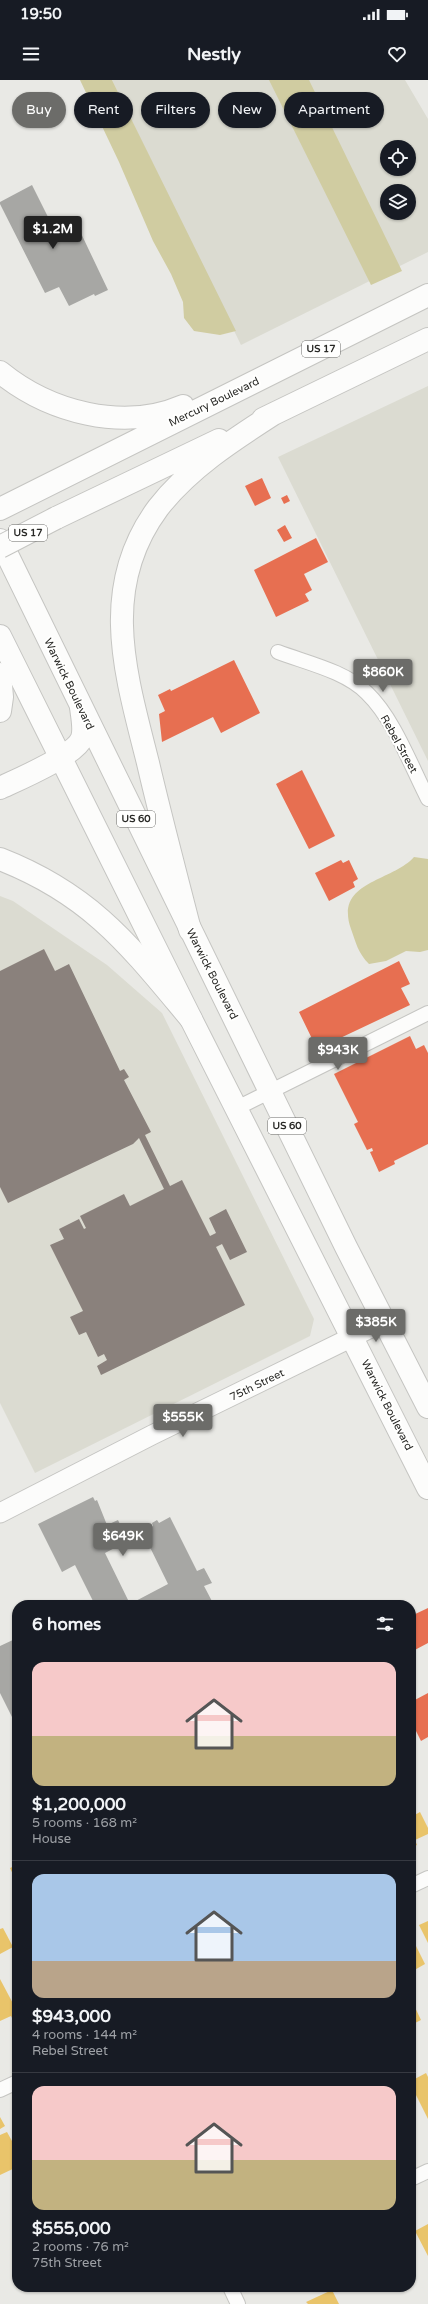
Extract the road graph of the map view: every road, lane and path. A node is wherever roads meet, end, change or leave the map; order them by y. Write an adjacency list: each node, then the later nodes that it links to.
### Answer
1 (428, 295): 4 (main road, Mercury Boulevard / US 17)
2 (428, 339): 5 (main road)
3 (0, 372): 4 (main road)
4 (211, 398): 6 (main road, Mercury Boulevard)
5 (232, 437): 8 (main road, US 17, bridge); 18 (main road)
6 (0, 509)
7 (0, 540): 12 (main road, Warwick Boulevard / US 60)
8 (0, 547)
9 (0, 636): 14 (main road, Warwick Boulevard / US 60)
10 (278, 652): 16 (street, Rebel Street)
11 (0, 674): 13 (main road)
12 (81, 707): 14 (main road); 18 (main road, Warwick Boulevard / US 60)
13 (0, 711)
14 (61, 757): 15 (main road); 20 (main road, Warwick Boulevard / US 60)
15 (0, 788)
16 (428, 799)
17 (0, 859): 20 (main road)
18 (190, 930): 21 (main road, Warwick Boulevard / US 60)
19 (428, 1013): 21 (street)
20 (191, 1019): 22 (main road, Warwick Boulevard / US 60)
21 (270, 1090): 22 (street); 23 (main road, Warwick Boulevard / US 60)
22 (237, 1108): 24 (main road, Warwick Boulevard / US 60)
23 (384, 1321): 24 (street, 75th Street); 25 (main road, Warwick Boulevard / US 60)
24 (353, 1337): 26 (main road, Warwick Boulevard / US 60); 27 (street, 75th Street)
25 (428, 1407)
26 (428, 1488)
27 (0, 1514)
28 (428, 1878): 29 (street)
29 (416, 1884)
30 (12, 2084): 31 (street)
31 (0, 2090)
32 (428, 2171): 33 (street)
33 (416, 2177)
34 (232, 2292): 35 (street)
35 (238, 2304)

